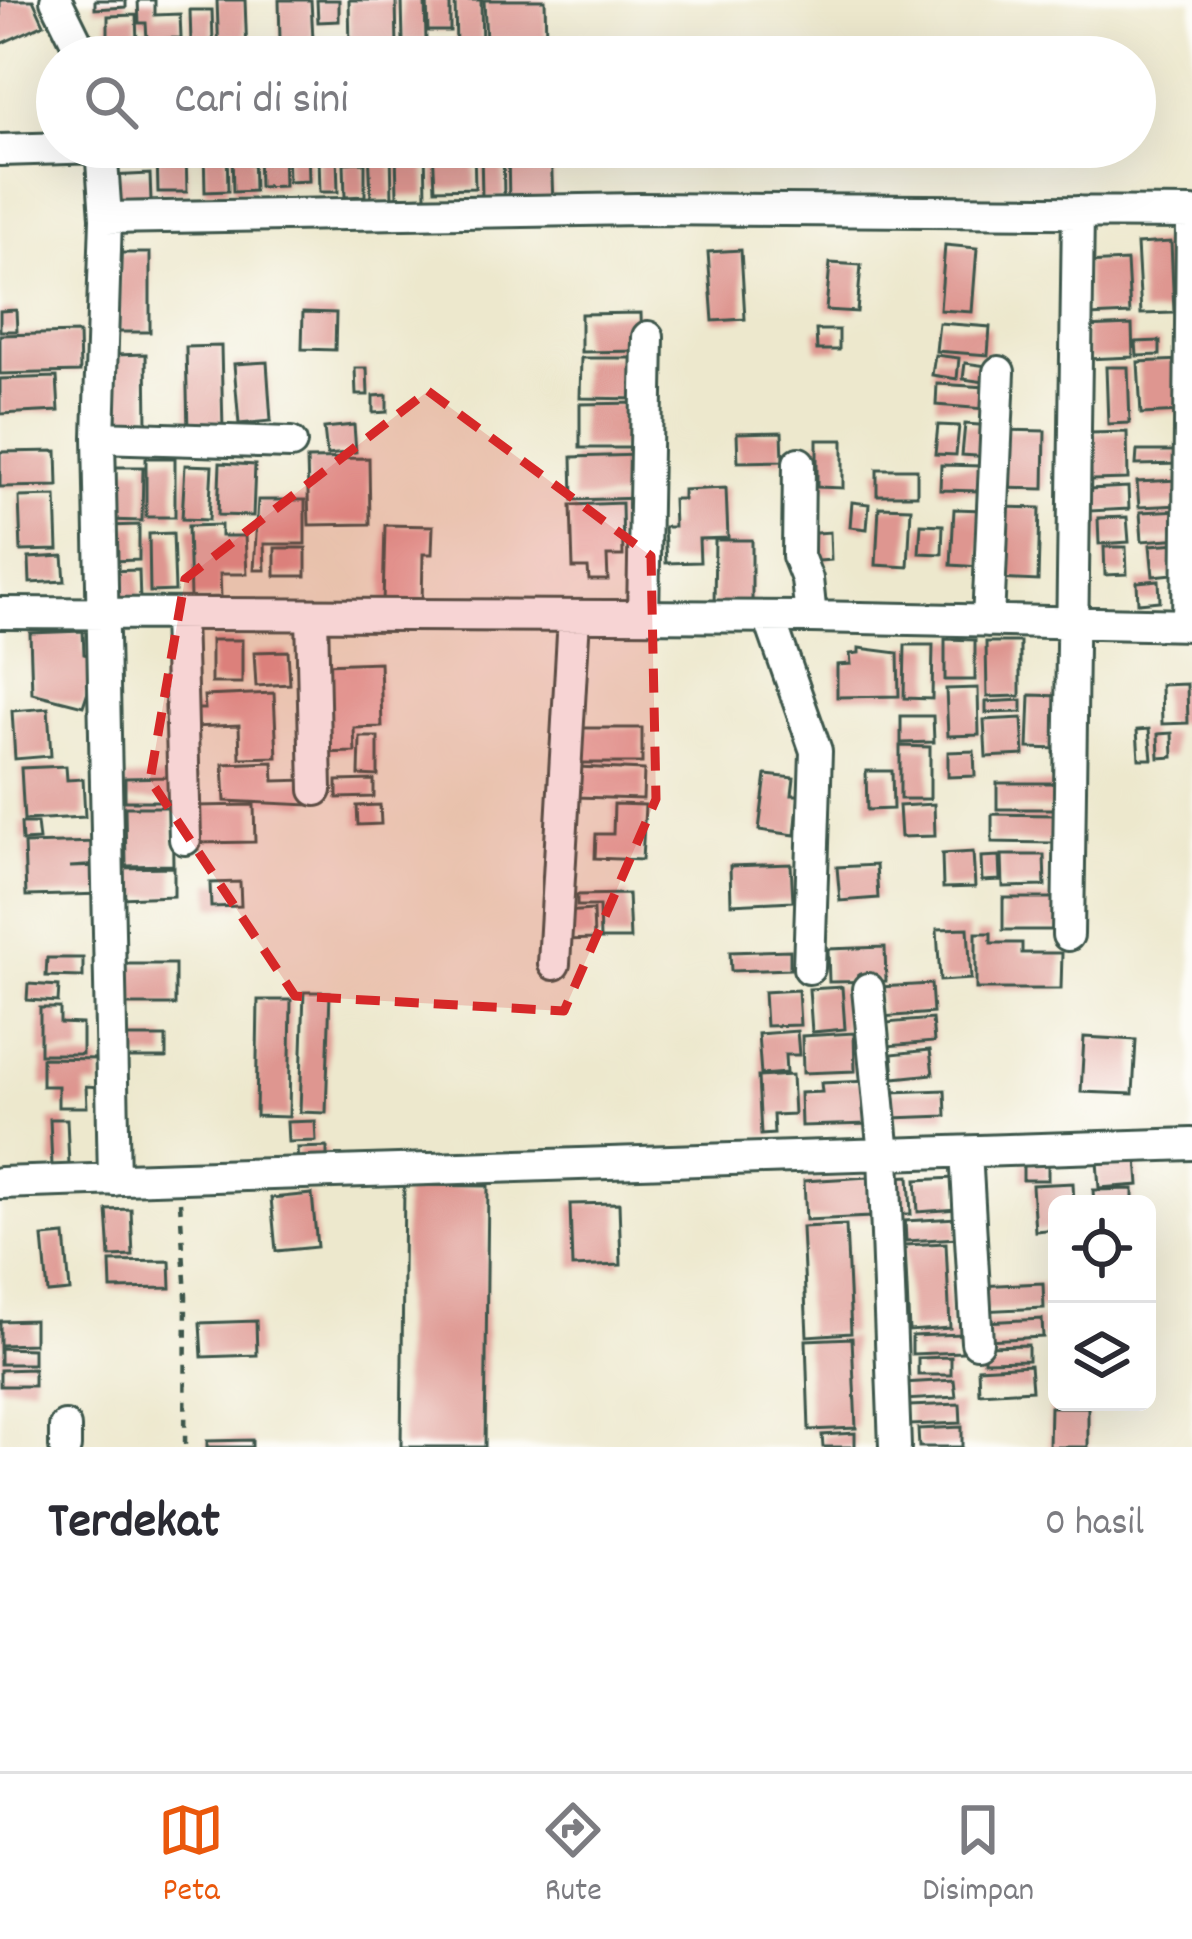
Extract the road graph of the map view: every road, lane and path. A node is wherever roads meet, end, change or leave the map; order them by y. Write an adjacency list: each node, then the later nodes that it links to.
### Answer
1 (56, 0): 2 (street)
2 (74, 36)
3 (36, 149): 4 (street)
4 (0, 150)
5 (102, 168): 8 (street)
6 (1078, 212): 7 (street); 8 (street); 23 (street)
7 (1192, 213)
8 (106, 218): 12 (street)
9 (1192, 225): 24 (street)
10 (648, 337): 20 (street)
11 (999, 372): 22 (street)
12 (99, 437): 13 (street); 17 (street)
13 (291, 443)
14 (799, 463): 21 (street)
15 (0, 613): 17 (street)
16 (179, 614): 17 (street); 18 (street); 26 (street)
17 (106, 615): 35 (street)
18 (312, 615): 19 (street); 25 (street)
19 (574, 616): 20 (street); 28 (street)
20 (643, 616): 21 (street)
21 (792, 617): 22 (street); 29 (street)
22 (988, 621): 23 (street)
23 (1070, 624): 24 (street); 27 (street)
24 (1190, 626)
25 (316, 790)
26 (185, 839)
27 (1068, 935)
28 (554, 964)
29 (809, 968)
30 (868, 989): 33 (street)
31 (1192, 1144): 32 (street)
32 (978, 1152): 33 (street); 37 (street)
33 (884, 1155): 34 (street); 39 (street)
34 (178, 1179): 35 (street); 38 (path)
35 (114, 1180): 36 (street)
36 (0, 1183)
37 (977, 1342)
38 (185, 1447)
39 (895, 1447)

